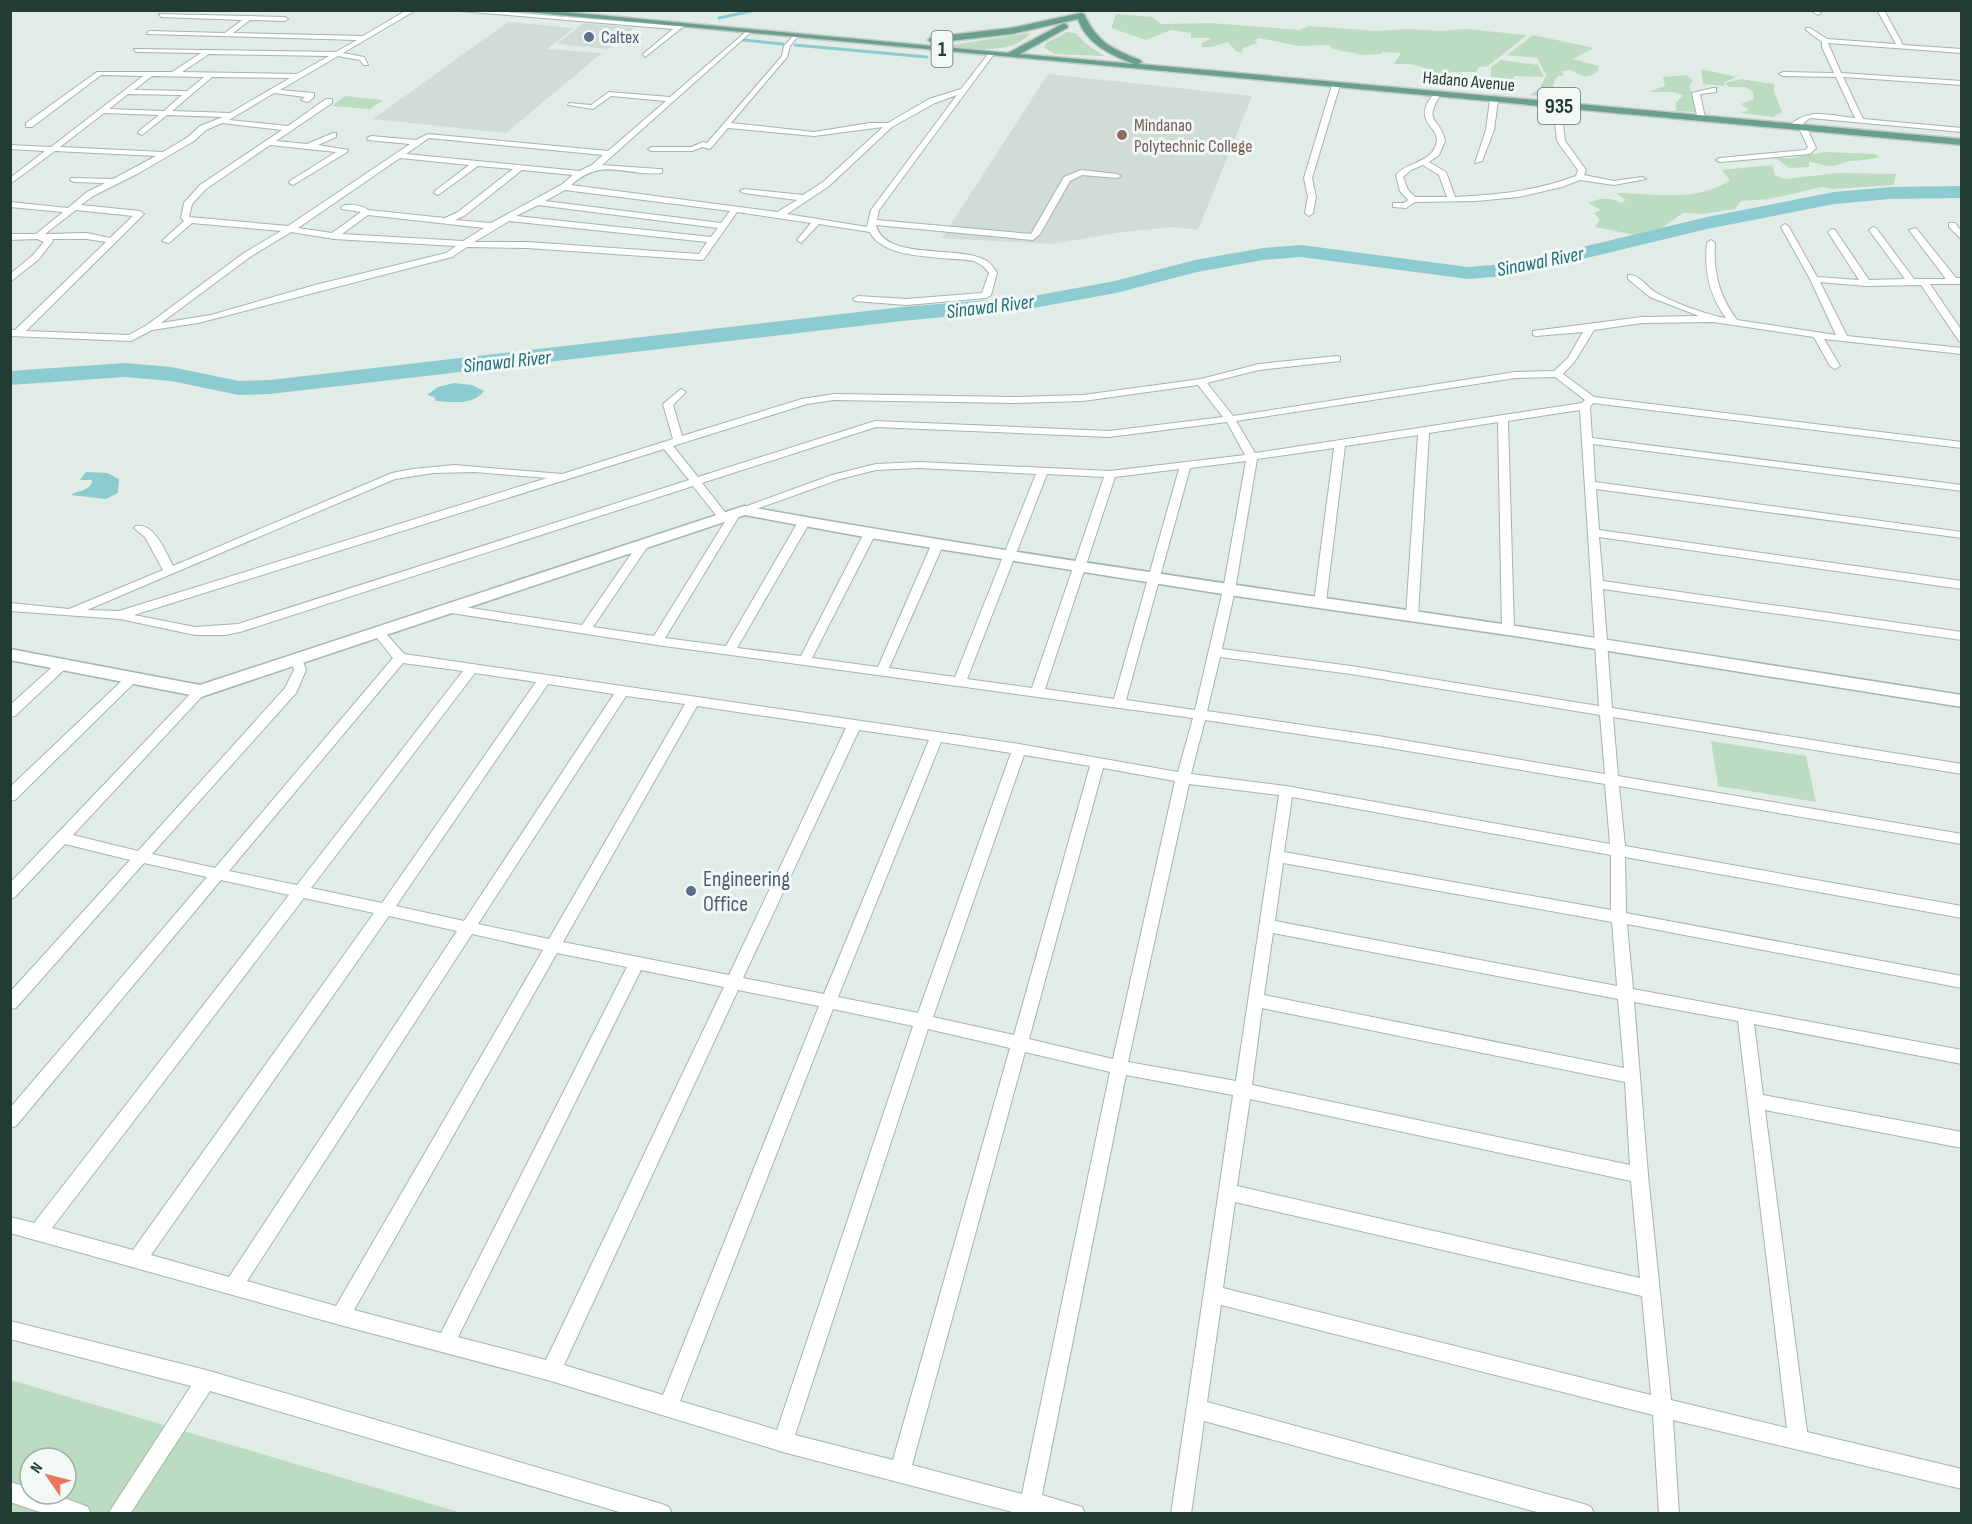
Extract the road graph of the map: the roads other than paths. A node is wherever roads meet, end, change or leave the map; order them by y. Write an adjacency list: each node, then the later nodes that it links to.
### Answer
1 (413, 10): 16 (street)
2 (451, 10): 10 (street)
3 (510, 10): 10 (main road, 1)
4 (1091, 10): 7 (main road)
5 (1880, 10): 19 (street)
6 (160, 15): 8 (street)
7 (1081, 16): 18 (main road); 26 (main road); 28 (main road)
8 (249, 18): 9 (street); 14 (street)
9 (285, 19)
10 (680, 27): 12 (main road, 1); 25 (street)
11 (1808, 29): 17 (street)
12 (748, 32): 15 (main road, 1); 43 (street)
13 (149, 33): 14 (street)
14 (226, 34): 16 (street); 22 (street)
15 (795, 36): 18 (main road, 1); 56 (street)
16 (368, 38): 23 (street)
17 (1825, 41): 19 (street); 33 (street)
18 (874, 43): 24 (main road, 1)
19 (1900, 46): 21 (street)
20 (136, 50): 22 (street)
21 (1962, 51)
22 (202, 52): 23 (street); 30 (street)
23 (336, 54): 27 (street); 34 (street)
24 (991, 54): 26 (main road, 1); 37 (street)
25 (645, 55)
26 (1010, 55): 28 (main road, Hadano Avenue / 935)
27 (366, 63)
28 (1157, 69): 36 (main road, Hadano Avenue / 935)
29 (150, 74): 30 (street); 40 (street); 55 (street)
30 (174, 74): 31 (street)
31 (211, 74): 34 (street); 41 (street)
32 (1783, 74): 33 (street)
33 (1838, 74): 35 (street); 54 (street)
34 (297, 76): 39 (street)
35 (1962, 83)
36 (1336, 85): 42 (main road, Hadano Avenue / 935); 102 (street)
37 (964, 90): 57 (street); 111 (street)
38 (1713, 90): 52 (street)
39 (272, 91): 44 (street); 51 (street)
40 (125, 92): 41 (street); 49 (street)
41 (189, 93): 50 (street)
42 (1437, 94): 45 (main road, Hadano Avenue / 935); 77 (street)
43 (673, 99): 47 (street); 72 (street)
44 (305, 100)
45 (1494, 100): 48 (main road, Hadano Avenue / 935); 75 (street)
46 (328, 101): 59 (street)
47 (572, 105)
48 (1557, 105): 52 (main road, Hadano Avenue / 935); 83 (street)
49 (102, 111): 50 (street); 69 (street)
50 (168, 111): 51 (street); 61 (street)
51 (231, 115): 53 (street)
52 (1701, 118): 58 (main road, Hadano Avenue / 935)
53 (221, 121): 59 (street); 71 (street)
54 (1860, 121): 58 (street); 60 (street)
55 (29, 125)
56 (725, 125): 57 (street); 70 (street)
57 (889, 125): 92 (street)
58 (1798, 127): 65 (main road, Hadano Avenue / 935); 74 (street)
59 (288, 128): 64 (street)
60 (1962, 130)
61 (142, 133)
62 (333, 135): 67 (street)
63 (371, 138): 66 (street)
64 (267, 142): 67 (street); 105 (street)
65 (1962, 142)
66 (420, 143): 72 (street); 73 (street)
67 (309, 146): 88 (street)
68 (10, 147): 69 (street)
69 (51, 149): 71 (street); 86 (street)
70 (652, 149)
71 (163, 154): 87 (street)
72 (612, 154): 78 (street)
73 (401, 156): 76 (street); 113 (street)
74 (1720, 160)
75 (1478, 161)
76 (476, 163): 79 (street); 91 (street)
77 (1425, 163): 93 (street); 94 (street)
78 (596, 166): 80 (street); 81 (street)
79 (521, 168): 81 (street); 106 (street)
80 (659, 171)
81 (580, 173): 89 (street)
82 (1117, 176): 111 (street)
83 (1579, 177): 84 (street); 93 (street)
84 (1642, 179)
85 (74, 180): 87 (street)
86 (10, 182)
87 (115, 182): 99 (street)
88 (293, 183)
89 (564, 188): 95 (street); 100 (street)
90 (744, 191): 92 (street)
91 (438, 193)
92 (805, 198): 103 (street)
93 (1452, 199): 94 (street)
94 (1413, 200): 97 (street)
95 (537, 202): 104 (street); 110 (street)
96 (10, 204): 99 (street)
97 (1396, 205)
98 (345, 207): 101 (street)
99 (70, 209): 119 (street); 123 (street)
100 (734, 211): 103 (street); 110 (street)
101 (366, 212): 106 (street); 117 (street)
102 (1309, 213)
103 (779, 215): 107 (street)
104 (510, 218): 109 (street); 121 (street)
105 (190, 220): 113 (street); 124 (street)
106 (446, 221): 109 (street)
107 (816, 222): 111 (street); 122 (street)
108 (1952, 225): 120 (street)
109 (492, 226): 126 (street)
110 (723, 226): 121 (street)
111 (872, 226): 135 (street)
112 (1785, 227): 129 (street)
113 (290, 230): 117 (street); 139 (street)
114 (1873, 230): 131 (street)
115 (1913, 230): 130 (street)
116 (1832, 232): 133 (street)
117 (333, 236): 126 (street)
118 (10, 237): 119 (street)
119 (41, 237): 123 (street); 128 (street)
120 (1962, 238)
121 (713, 240): 126 (street)
122 (801, 240)
123 (112, 241): 141 (street)
124 (166, 241)
125 (1711, 243): 138 (street)
126 (465, 244): 136 (street)
127 (1631, 277): 137 (street)
128 (10, 279)
129 (1814, 279): 133 (street); 144 (street)
130 (1958, 281): 132 (street)
131 (1911, 282): 132 (street); 133 (street)
132 (1924, 282): 145 (street)
133 (1866, 283)
134 (258, 292): 136 (street)
135 (858, 299)
136 (272, 300): 139 (street)
137 (1713, 319): 138 (street); 140 (street)
138 (1732, 320): 143 (street)
139 (150, 327): 141 (street)
140 (1591, 328): 142 (street); 149 (street)
141 (14, 333)
142 (1536, 333)
143 (1817, 335): 144 (street); 148 (street)
144 (1843, 339): 146 (street)
145 (1962, 339)
146 (1962, 351)
147 (1337, 359): 150 (street)
148 (1834, 366)
149 (1557, 374): 152 (street); 153 (street)
150 (1201, 382): 153 (street); 156 (street)
151 (681, 392): 156 (street)
152 (1588, 403): 154 (street); 157 (street); 160 (street)
153 (1230, 419): 161 (street); 166 (street)
154 (1503, 420): 155 (street); 191 (street)
155 (1424, 430): 159 (street); 189 (street)
156 (678, 439): 158 (street)
157 (1587, 440): 167 (street); 168 (street)
158 (666, 444): 165 (street); 166 (street)
159 (1340, 444): 161 (street); 184 (street)
160 (1962, 445)
161 (1252, 457): 162 (street); 183 (street)
162 (1185, 466): 164 (street); 180 (street)
163 (1043, 471): 164 (street); 169 (street); 177 (street)
164 (1110, 474): 178 (street)
165 (565, 476): 179 (street); 188 (street)
166 (694, 481): 169 (street); 188 (street)
167 (1590, 485): 173 (street); 174 (street)
168 (1962, 488)
169 (734, 513): 170 (street); 175 (street); 194 (street)
170 (804, 522): 172 (street); 196 (street)
171 (140, 528): 179 (street)
172 (870, 533): 176 (street); 201 (street)
173 (1593, 533): 181 (street); 182 (street)
174 (1962, 535)
175 (644, 543): 186 (street); 190 (street)
176 (938, 543): 177 (street); 204 (street)
177 (1009, 554): 178 (street); 207 (street)
178 (1080, 566): 180 (street); 210 (street)
179 (170, 571): 187 (street)
180 (1155, 578): 183 (street); 213 (street)
181 (1596, 584): 193 (street); 195 (street)
182 (1962, 585)
183 (1229, 590): 184 (street); 197 (street)
184 (1320, 602): 189 (street)
185 (10, 607): 187 (street)
186 (445, 608): 190 (street); 192 (street)
187 (70, 613): 188 (street)
188 (120, 615)
189 (1412, 616): 191 (street)
190 (585, 630): 194 (street)
191 (1508, 630): 195 (street)
192 (379, 633): 199 (street); 200 (street)
193 (1962, 636)
194 (657, 641): 196 (street)
195 (1603, 645): 211 (street); 214 (street)
196 (729, 651): 201 (street)
197 (1214, 652): 214 (street); 216 (street)
198 (10, 654): 202 (street)
199 (400, 658): 203 (street); 231 (street)
200 (297, 659): 208 (street); 230 (street)
201 (805, 660): 204 (street)
202 (64, 663): 205 (street); 215 (street)
203 (472, 669): 206 (street); 232 (street)
204 (882, 671): 207 (street)
205 (133, 677): 208 (street); 225 (street)
206 (544, 680): 209 (street); 234 (street)
207 (959, 682): 210 (street)
208 (201, 691): 226 (street)
209 (622, 692): 212 (street); 238 (street)
210 (1037, 693): 213 (street)
211 (1962, 701)
212 (693, 702): 217 (street); 239 (street)
213 (1119, 703): 216 (street)
214 (1606, 712): 221 (street); 223 (street)
215 (10, 713)
216 (1201, 714): 222 (street); 223 (street)
217 (854, 726): 218 (street); 242 (street)
218 (938, 736): 219 (street); 246 (street)
219 (1019, 749): 220 (street); 248 (street)
220 (1098, 762): 222 (street); 249 (street)
221 (1962, 769)
222 (1183, 778): 224 (street); 251 (street)
223 (1612, 781): 227 (street); 228 (street)
224 (1286, 791): 228 (street); 229 (street)
225 (10, 796)
226 (63, 838): 230 (street); 233 (street)
227 (1962, 839)
228 (1618, 851): 235 (street); 236 (street)
229 (1276, 856): 236 (street); 237 (street)
230 (139, 857): 231 (street); 245 (street)
231 (217, 874): 232 (street); 255 (street)
232 (300, 890): 234 (street); 260 (street)
233 (10, 893)
234 (385, 910): 238 (street); 261 (street)
235 (1962, 912)
236 (1619, 917): 241 (street); 243 (street)
237 (1267, 926): 243 (street); 244 (street)
238 (467, 927): 239 (street); 262 (street)
239 (554, 946): 240 (street); 265 (street)
240 (637, 963): 242 (street); 267 (street)
241 (1962, 982)
242 (733, 983): 246 (street); 268 (street)
243 (1626, 994): 247 (street); 252 (street)
244 (1256, 1000): 252 (street); 253 (street)
245 (10, 1003)
246 (828, 1003): 248 (street); 270 (street)
247 (1745, 1016): 250 (street); 254 (street)
248 (923, 1021): 249 (street); 274 (street)
249 (1020, 1043): 251 (street); 275 (street)
250 (1962, 1057)
251 (1119, 1067): 253 (street); 278 (street)
252 (1633, 1077): 257 (street)
253 (1243, 1090): 257 (street); 258 (street)
254 (1754, 1101): 256 (street); 273 (street)
255 (10, 1121)
256 (1962, 1140)
257 (1639, 1175): 263 (street)
258 (1228, 1192): 263 (street); 264 (street)
259 (10, 1225): 260 (street)
260 (38, 1232): 261 (street)
261 (137, 1260): 262 (street)
262 (234, 1285): 265 (street)
263 (1650, 1289): 271 (street)
264 (1214, 1294): 271 (street); 272 (street)
265 (340, 1316): 267 (street)
266 (10, 1330): 269 (street)
267 (446, 1344): 268 (street)
268 (551, 1371): 270 (street)
269 (207, 1380): 280 (street); 281 (street)
270 (668, 1406): 274 (street)
271 (1662, 1408): 273 (street); 285 (street)
272 (1196, 1409): 283 (street); 284 (street)
273 (1798, 1440): 276 (street)
274 (783, 1442): 275 (street)
275 (900, 1471): 278 (street)
276 (1962, 1479)
277 (10, 1492): 279 (street)
278 (1030, 1506): 282 (street)
279 (81, 1514)
280 (118, 1514)
281 (662, 1514)
282 (1075, 1514)
283 (1181, 1514)
284 (1584, 1514)
285 (1669, 1514)

